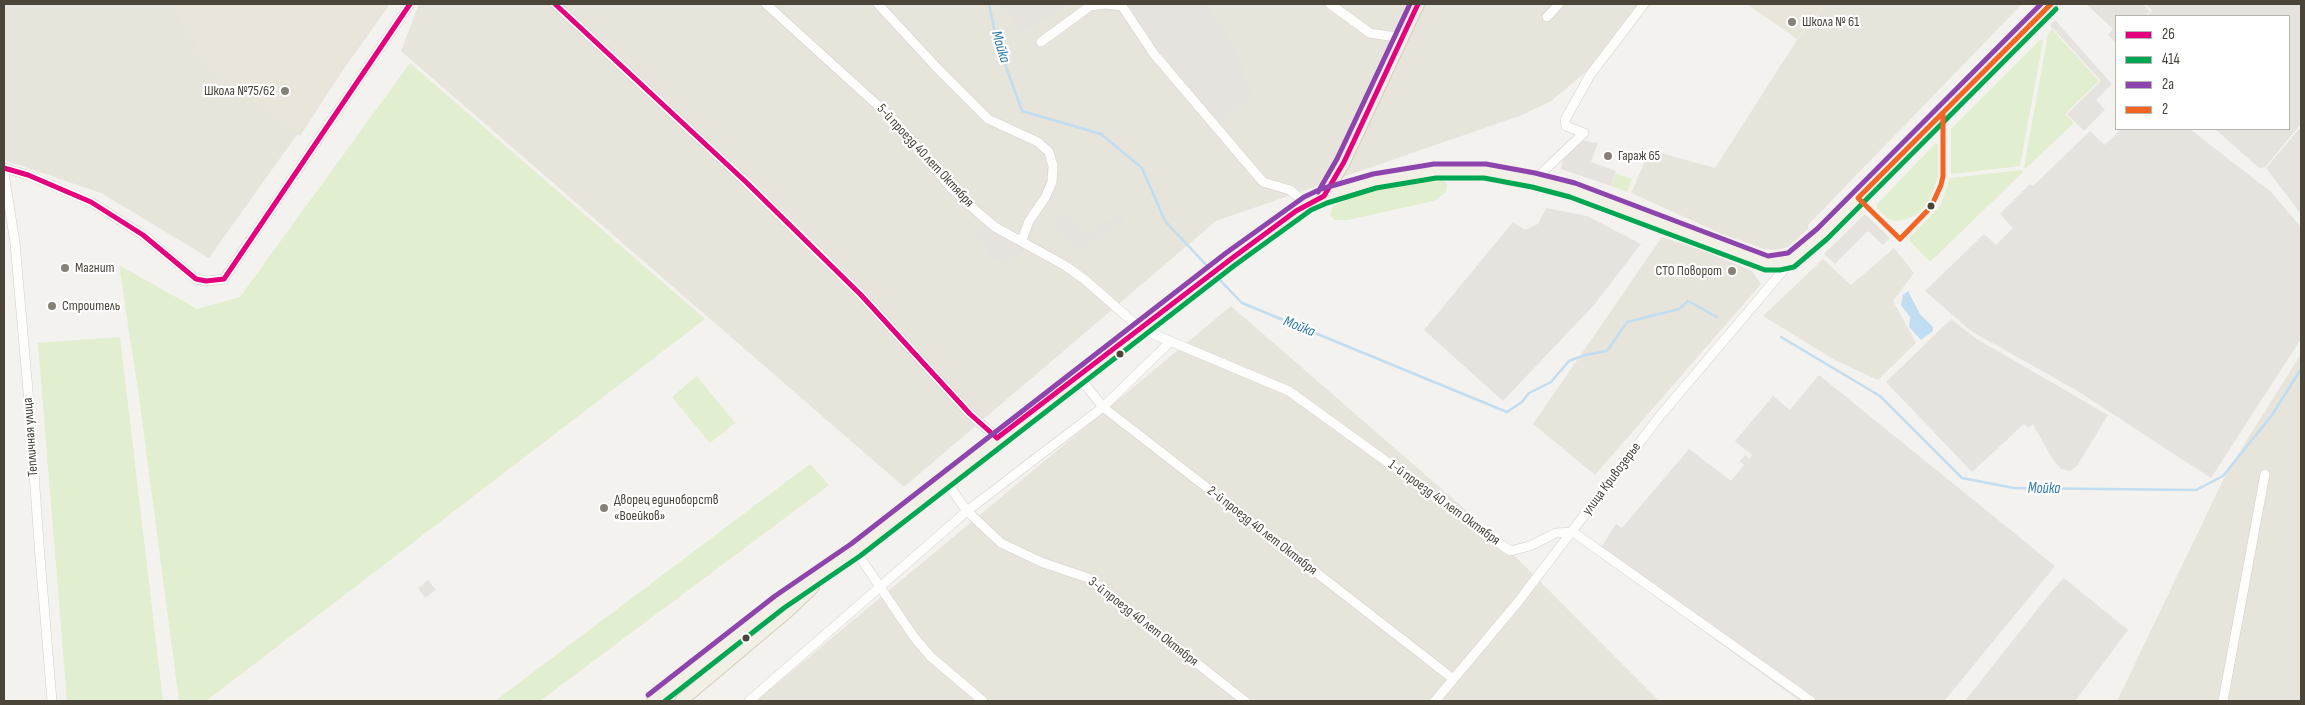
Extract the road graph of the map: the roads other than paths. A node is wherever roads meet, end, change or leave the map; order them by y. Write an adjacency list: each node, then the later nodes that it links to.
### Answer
1 (410, 4): 14 (street)
2 (555, 4): 25 (street)
3 (766, 4): 19 (street, 5-й проезд 40 лет Октября)
4 (878, 4): 19 (street)
5 (1105, 4): 13 (street); 18 (street)
6 (1330, 4): 12 (street)
7 (1418, 4): 12 (main road)
8 (1559, 4): 11 (street)
9 (1644, 4): 16 (street)
10 (2051, 4): 20 (main road, улица Кривозерье)
11 (1547, 17)
12 (1402, 38): 17 (main road)
13 (1042, 42)
14 (4, 168)
15 (4, 173): 34 (street, Тепличная улица)
16 (1534, 180): 17 (main road); 20 (main road)
17 (1324, 196): 18 (main road)
18 (1307, 204): 21 (main road)
19 (1022, 240): 21 (street, 5-й проезд 40 лет Октября)
20 (1792, 260): 29 (street, улица Кривозерье)
21 (1141, 329): 22 (street, 5-й проезд 40 лет Октября); 23 (main road)
22 (1169, 342): 24 (street); 29 (street, 1-й проезд 40 лет Октября)
23 (1079, 377): 24 (street, 2-й проезд 40 лет Октября); 25 (main road)
24 (1103, 407): 28 (street); 33 (street, 2-й проезд 40 лет Октября)
25 (996, 438): 27 (main road)
26 (2265, 474): 42 (street)
27 (944, 479): 28 (street, 3-й проезд 40 лет Октября); 30 (main road)
28 (967, 511): 32 (street); 39 (street, 3-й проезд 40 лет Октября)
29 (1573, 532): 33 (street, улица Кривозерье); 41 (street)
30 (855, 550): 31 (main road); 32 (street)
31 (834, 566): 35 (main road); 36 (main road)
32 (880, 587): 37 (street); 38 (street)
33 (1452, 678): 40 (street, улица Кривозерье)
34 (52, 701)
35 (653, 701)
36 (681, 701)
37 (749, 701)
38 (983, 701)
39 (1245, 701)
40 (1435, 701)
41 (1811, 701)
42 (2223, 701)

